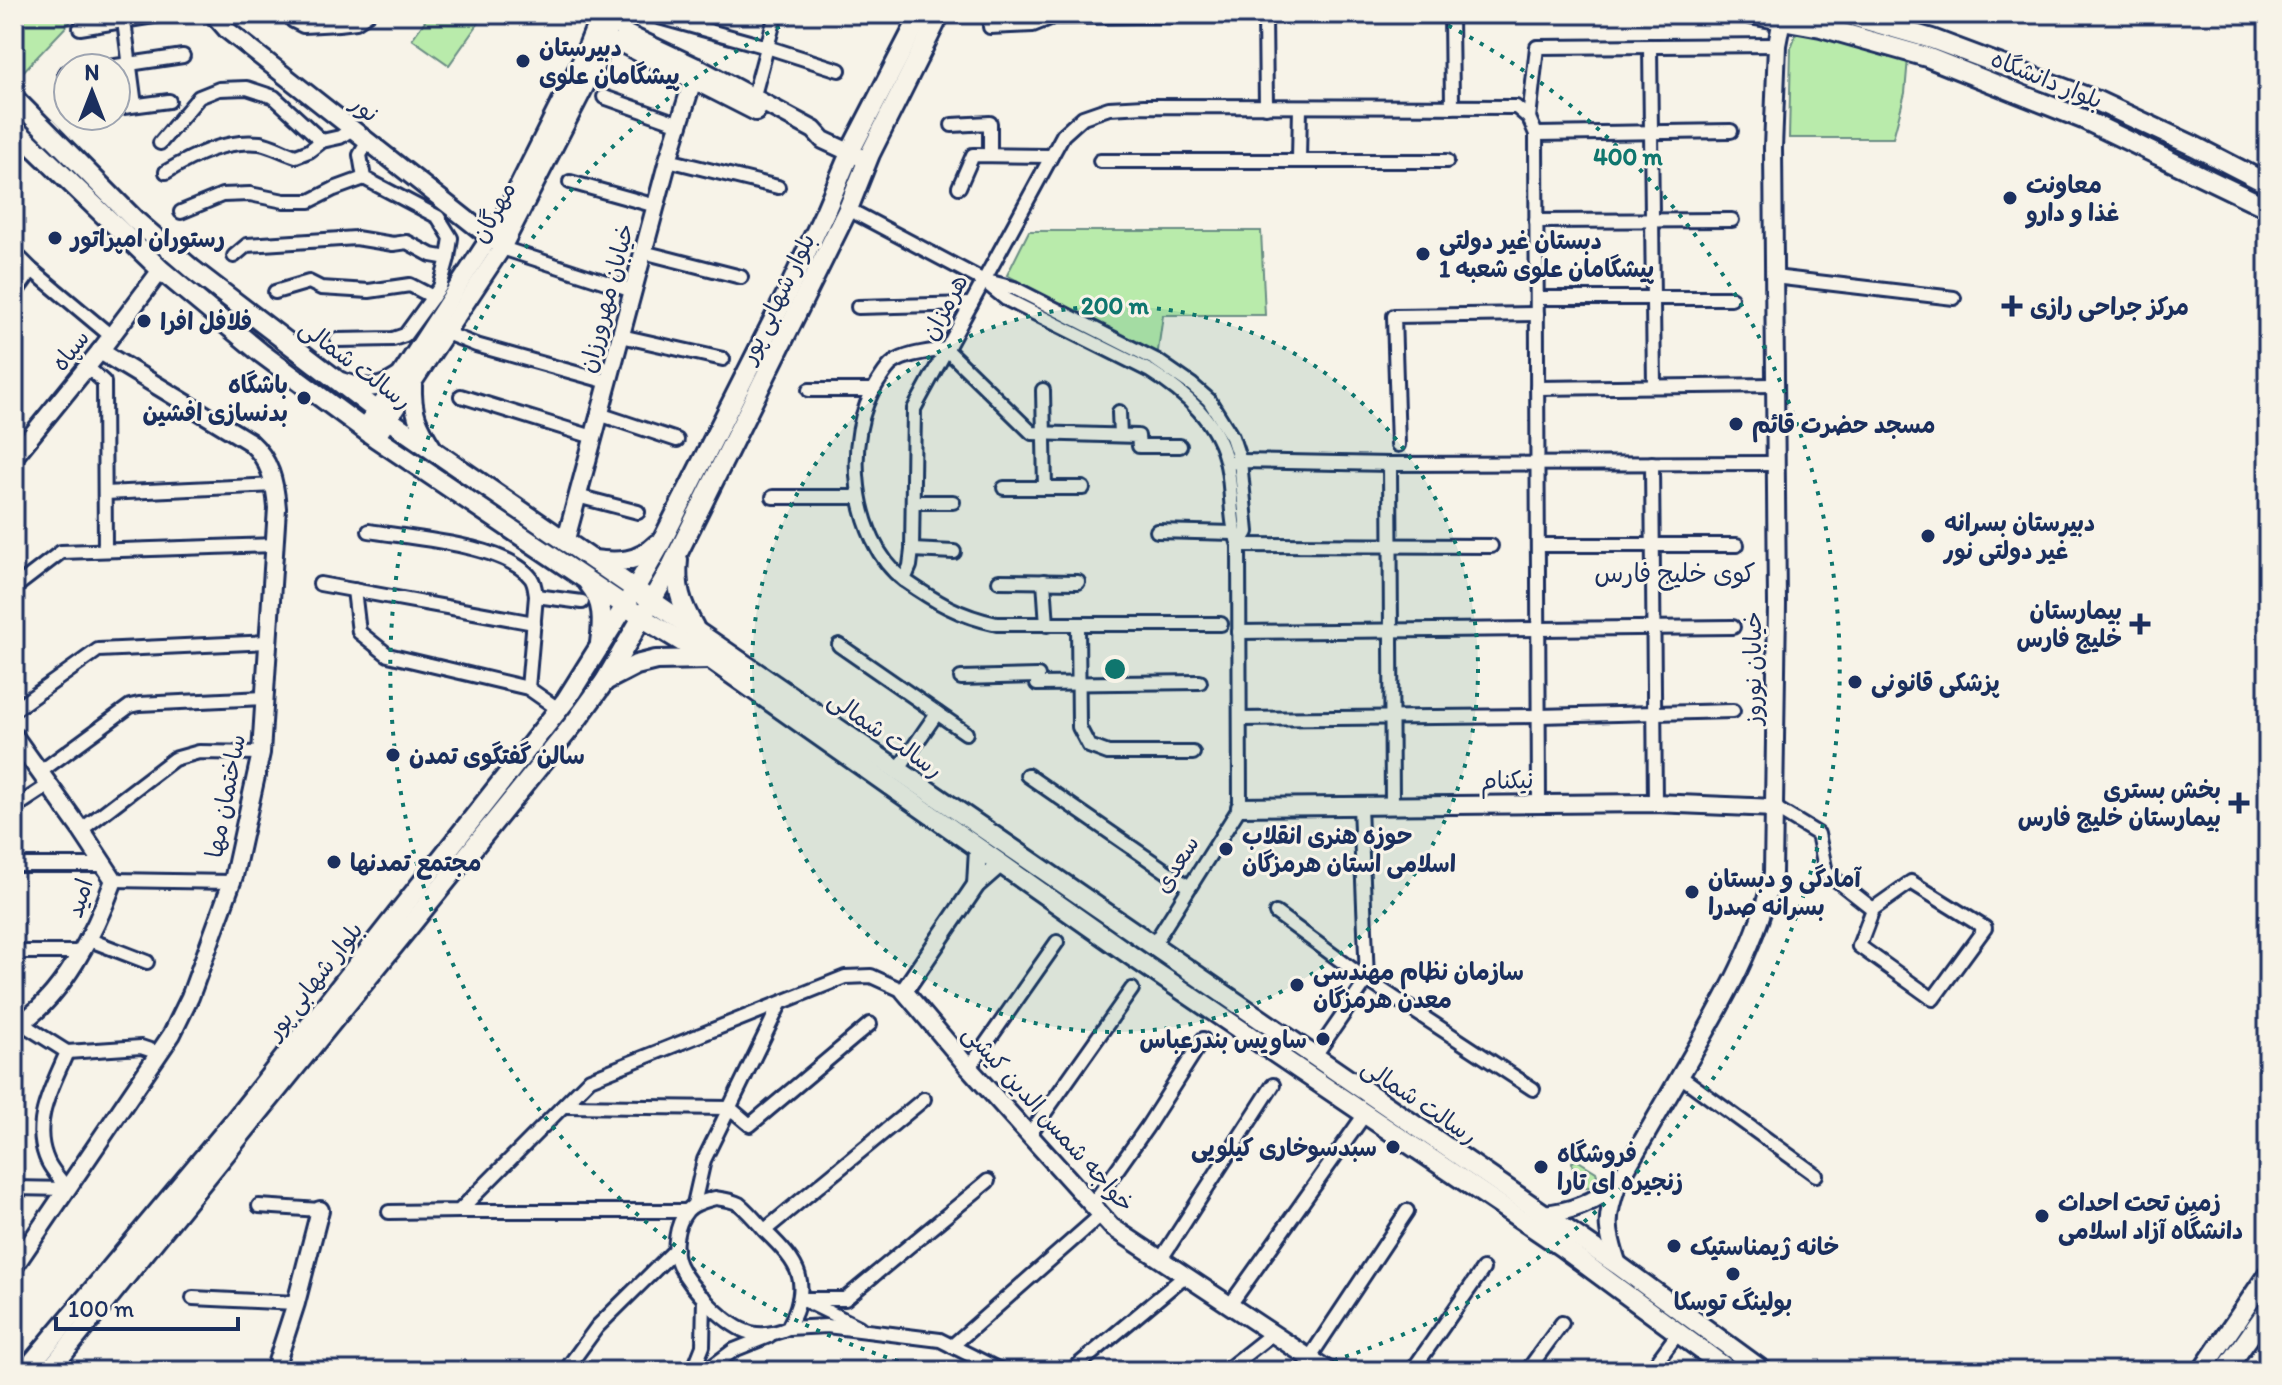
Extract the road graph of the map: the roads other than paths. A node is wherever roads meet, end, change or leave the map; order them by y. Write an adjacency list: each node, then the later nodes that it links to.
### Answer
1 (166, 14): 18 (street)
2 (213, 14): 44 (street, نور)
3 (292, 14): 4 (street)
4 (368, 14)
5 (600, 14): 73 (street, مهرگان)
6 (616, 14): 21 (street, مهرگان); 29 (street)
7 (776, 14): 24 (street)
8 (921, 14): 54 (main road, بلوار شهابی پور)
9 (940, 14): 54 (main road, بلوار شهابی پور)
10 (1309, 14): 15 (street)
11 (1451, 14): 39 (street)
12 (1750, 14): 17 (main road, بلوار دانشگاه)
13 (1845, 14): 62 (main road, بلوار دانشگاه)
14 (652, 15): 24 (street)
15 (1265, 15): 16 (street); 37 (street)
16 (1053, 16): 19 (street)
17 (1782, 19): 22 (street, خیابان نوروز); 67 (main road, بلوار دانشگاه)
18 (124, 21): 20 (street); 25 (street)
19 (990, 27)
20 (80, 28)
21 (605, 42): 29 (street); 73 (street, مهرگان)
22 (1777, 45): 23 (street); 81 (street, خیابان نوروز)
23 (1650, 46): 40 (street); 46 (street)
24 (767, 47): 28 (street); 33 (street)
25 (128, 52)
26 (183, 56): 27 (street)
27 (132, 64)
28 (839, 70)
29 (695, 73): 33 (street); 41 (street, خیابان مهرورزان); 48 (street)
30 (132, 80): 36 (street)
31 (604, 97): 41 (street)
32 (14, 98): 103 (main road, رسالت شمالی)
33 (753, 99): 48 (street)
34 (169, 101): 36 (street)
35 (132, 105): 36 (street)
36 (135, 105)
37 (1266, 107): 38 (street, هرمزان); 53 (street, هرمزان)
38 (1300, 107): 39 (street, هرمزان); 56 (street)
39 (1452, 107): 40 (street, هرمزان)
40 (1529, 118): 47 (street)
41 (680, 124): 55 (street, خیابان مهرورزان)
42 (952, 125): 52 (street)
43 (14, 128): 79 (main road, رسالت شمالی)
44 (352, 129): 49 (street); 50 (street, نور)
45 (1731, 131): 46 (street)
46 (1651, 132): 47 (street); 70 (street)
47 (1536, 134): 72 (street)
48 (823, 140): 54 (street)
49 (322, 141): 51 (street); 59 (street)
50 (368, 141): 60 (street); 73 (street, نور)
51 (160, 143)
52 (990, 155): 53 (street); 64 (street)
53 (1051, 156): 82 (street, هرمزان)
54 (859, 157): 65 (main road, بلوار شهابی پور); 68 (main road, بلوار شهابی پور)
55 (668, 160): 63 (street); 66 (street, خیابان مهرورزان)
56 (1299, 160): 57 (street); 58 (street)
57 (1100, 161)
58 (1447, 161)
59 (166, 172)
60 (364, 178): 69 (street); 77 (street)
61 (570, 182): 66 (street)
62 (2268, 184)
63 (778, 187)
64 (959, 187)
65 (830, 201): 68 (main road); 144 (main road, بلوار شهابی پور)
66 (656, 206): 75 (street, خیابان مهرورزان)
67 (2268, 208)
68 (848, 209): 82 (street); 156 (main road, بلوار شهابی پور)
69 (181, 212)
70 (1652, 219): 71 (street); 72 (street); 90 (street)
71 (1732, 220)
72 (1536, 221): 87 (street)
73 (496, 242): 83 (street); 94 (street, مهرگان); 102 (street, مهرگان)
74 (14, 252): 78 (street)
75 (643, 252): 80 (street); 83 (street, خیابان مهرورزان)
76 (234, 256): 77 (street)
77 (448, 258): 86 (street)
78 (32, 270): 85 (street); 95 (street)
79 (161, 270): 95 (street, سپاه); 116 (main road, رسالت شمالی)
80 (741, 277)
81 (1774, 277): 89 (street); 105 (street, خیابان نوروز)
82 (984, 281): 91 (street, هرمزان); 127 (street)
83 (633, 291): 96 (street, خیابان مهرورزان)
84 (275, 292): 86 (street)
85 (14, 295)
86 (433, 297): 97 (street)
87 (1537, 298): 90 (street); 93 (street)
88 (1731, 298): 90 (street)
89 (1954, 298)
90 (1653, 299): 106 (street)
91 (971, 304): 92 (street); 98 (street, هرمزان)
92 (858, 307)
93 (1537, 314): 107 (street); 122 (street)
94 (446, 333): 102 (street, مهرگان); 104 (street)
95 (111, 336): 99 (street, سپاه)
96 (621, 336): 100 (street); 104 (street, خیابان مهرورزان)
97 (337, 340)
98 (946, 349): 109 (street); 117 (street); 139 (street, هرمزان)
99 (106, 355): 101 (street, سپاه); 131 (street, ساختمان مها)
100 (723, 359)
101 (87, 367): 125 (street, سپاه); 135 (street)
102 (406, 379): 103 (street); 114 (street, مهرگان); 124 (street)
103 (337, 380): 114 (main road, رسالت شمالی)
104 (608, 382): 113 (street, خیابان مهرورزان)
105 (1774, 385): 106 (street); 129 (street, خیابان نوروز)
106 (1654, 386): 107 (street)
107 (1537, 388): 126 (street)
108 (809, 390): 109 (street)
109 (872, 390): 138 (street)
110 (1043, 390): 117 (street)
111 (461, 396): 120 (street)
112 (1119, 412): 119 (street)
113 (599, 414): 120 (street, خیابان مهرورزان); 121 (street)
114 (383, 415): 116 (street, مهرگان); 124 (main road, رسالت شمالی)
115 (1087, 419): 118 (street)
116 (370, 433): 158 (main road, رسالت شمالی)
117 (1044, 433): 118 (street); 133 (street)
118 (1087, 434): 119 (street)
119 (1120, 435): 123 (street)
120 (593, 437): 136 (street, خیابان مهرورزان)
121 (677, 440)
122 (1398, 445)
123 (1180, 446)
124 (436, 452): 146 (main road, رسالت شمالی)
125 (14, 456)
126 (1538, 462): 128 (street); 130 (street); 148 (street)
127 (1234, 463): 130 (street); 145 (street)
128 (1652, 463): 129 (street); 149 (street)
129 (1776, 463): 213 (street, خیابان نوروز)
130 (1390, 464): 152 (street)
131 (275, 485): 135 (street); 147 (street, ساختمان مها)
132 (1004, 488): 133 (street)
133 (1045, 488): 134 (street)
134 (1083, 488)
135 (105, 493): 153 (street)
136 (577, 496): 141 (street); 146 (street, خیابان مهرورزان)
137 (773, 497): 138 (street)
138 (858, 497): 159 (street)
139 (914, 502): 140 (street); 154 (street, هرمزان)
140 (953, 502)
141 (638, 512)
142 (369, 531): 167 (street)
143 (1157, 531): 145 (street)
144 (665, 536): 157 (main road); 166 (main road, بلوار شهابی پور)
145 (1236, 539): 152 (street); 180 (street)
146 (565, 543): 157 (main road, رسالت شمالی)
147 (276, 545): 153 (street); 182 (street, ساختمان مها)
148 (1538, 545): 149 (street); 177 (street)
149 (1653, 545): 150 (street); 178 (street)
150 (1737, 545)
151 (1491, 546): 152 (street)
152 (1390, 547): 179 (street)
153 (105, 550): 164 (street)
154 (912, 550): 155 (street); 159 (street, هرمزان)
155 (954, 552)
156 (678, 553): 168 (main road, بلوار شهابی پور); 181 (main road)
157 (591, 560): 166 (main road, رسالت شمالی)
158 (585, 579): 170 (main road, رسالت شمالی); 184 (main road)
159 (904, 580): 174 (street)
160 (999, 581): 161 (street)
161 (1044, 581): 162 (street); 174 (street)
162 (1078, 582)
163 (320, 584): 165 (street)
164 (14, 588)
165 (354, 590): 172 (street); 190 (street)
166 (635, 590): 168 (main road, رسالت شمالی); 170 (main road, بلوار شهابی پور)
167 (536, 596): 169 (street); 172 (street)
168 (652, 601): 171 (main road, بلوار شهابی پور); 181 (main road, رسالت شمالی)
169 (582, 602)
170 (625, 606): 171 (main road, رسالت شمالی); 184 (main road, بلوار شهابی پور)
171 (643, 618): 185 (main road, رسالت شمالی); 187 (main road, بلوار شهابی پور)
172 (534, 623): 190 (street)
173 (1221, 624): 175 (street)
174 (1047, 625): 175 (street)
175 (1078, 625): 189 (street)
176 (1733, 627): 178 (street)
177 (1538, 629): 178 (street); 179 (street); 197 (street)
178 (1654, 629): 196 (street)
179 (1391, 631): 180 (street); 198 (street)
180 (1239, 632): 199 (street)
181 (697, 633): 206 (main road, رسالت شمالی)
182 (268, 642): 191 (street, ساختمان مها); 193 (street)
183 (839, 645): 195 (street)
184 (599, 647): 192 (main road, بلوار شهابی پور)
185 (710, 659): 187 (main road); 206 (main road, رسالت شمالی)
186 (961, 678): 189 (street)
187 (605, 681): 267 (main road, بلوار شهابی پور)
188 (1200, 682): 189 (street)
189 (1077, 684): 203 (street)
190 (528, 688): 192 (street)
191 (264, 698): 202 (street, ساختمان مها); 205 (street)
192 (558, 709): 267 (main road, بلوار شهابی پور)
193 (14, 710)
194 (1733, 711): 196 (street)
195 (937, 713): 200 (street); 206 (street)
196 (1656, 713): 197 (street); 207 (street)
197 (1539, 716): 198 (street); 208 (street)
198 (1392, 717): 199 (street); 210 (street)
199 (1240, 719): 211 (street)
200 (966, 733)
201 (14, 736): 205 (street, امید)
202 (261, 753): 214 (street); 220 (street, ساختمان مها)
203 (1193, 753)
204 (1027, 775): 222 (street)
205 (44, 778): 212 (street); 214 (street, امید)
206 (892, 778): 215 (main road, رسالت شمالی); 227 (main road, رسالت شمالی)
207 (1655, 803): 208 (street, نیکنام); 213 (street, نیکنام)
208 (1539, 804): 210 (street, نیکنام)
209 (1360, 806): 210 (street, نیکنام); 211 (street, نیکنام); 230 (street)
210 (1392, 806)
211 (1240, 807): 222 (street, سعدی)
212 (14, 808)
213 (1775, 808): 223 (street); 241 (street, خیابان نوروز)
214 (81, 830): 218 (street, امید)
215 (978, 849): 216 (main road, رسالت شمالی); 221 (street)
216 (1000, 864): 221 (street); 247 (main road, رسالت شمالی)
217 (14, 865): 218 (street)
218 (103, 865): 219 (street, امید)
219 (114, 880): 220 (street); 226 (street, امید)
220 (231, 882): 238 (street, ساختمان مها)
221 (976, 885): 232 (street)
222 (1189, 887): 227 (street, سعدی)
223 (1873, 909): 223 (street)
224 (1276, 913): 230 (street)
225 (1057, 942): 240 (street)
226 (85, 946): 228 (street); 229 (street); 235 (street, امید)
227 (1152, 947): 239 (main road, رسالت شمالی)
228 (14, 952)
229 (147, 962)
230 (1367, 980): 239 (street); 243 (street)
231 (1132, 989): 248 (street)
232 (904, 991): 233 (street); 240 (street, خواجه شمس الدين كيشی)
233 (780, 1004): 245 (street); 246 (street)
234 (870, 1024): 246 (street)
235 (17, 1025): 237 (street)
236 (1203, 1039): 257 (street)
237 (67, 1052): 238 (street); 253 (street)
238 (159, 1053): 253 (street, ساختمان مها)
239 (1314, 1057): 261 (main road, رسالت شمالی)
240 (969, 1068): 248 (street, خواجه شمس الدين كيشی)
241 (1680, 1076): 249 (street); 251 (street, خیابان نوروز)
242 (1273, 1085): 264 (street)
243 (1533, 1089)
244 (924, 1099): 262 (street)
245 (564, 1106): 246 (street); 258 (street)
246 (730, 1108): 255 (street)
247 (1365, 1114): 275 (street); 281 (main road, رسالت شمالی)
248 (1029, 1135): 257 (street, خواجه شمس الدين كيشی)
249 (1816, 1175)
250 (988, 1181): 273 (street)
251 (1618, 1183): 261 (street, خیابان نوروز); 265 (street, خیابان نوروز)
252 (14, 1188): 253 (street)
253 (67, 1189): 266 (street, ساختمان مها)
254 (259, 1206): 256 (street)
255 (690, 1208): 258 (street); 262 (street); 263 (street)
256 (320, 1210): 274 (street)
257 (1096, 1210): 264 (street, خواجه شمس الدين كيشی); 282 (street)
258 (459, 1211): 260 (street)
259 (1407, 1211): 283 (street)
260 (389, 1212)
261 (1543, 1214): 265 (main road, رسالت شمالی)
262 (765, 1230): 273 (street)
263 (676, 1249): 272 (street); 287 (street)
264 (1161, 1259): 270 (street, خواجه شمس الدين كيشی)
265 (1618, 1265): 298 (main road, رسالت شمالی)
266 (14, 1267)
267 (123, 1267): 284 (main road, بلوار شهابی پور); 285 (main road, بلوار شهابی پور)
268 (1483, 1269): 294 (street)
269 (2268, 1274): 299 (main road)
270 (1186, 1275): 275 (street, خواجه شمس الدين كيشی); 291 (street)
271 (193, 1298): 274 (street)
272 (704, 1298): 278 (street); 288 (street)
273 (801, 1299): 278 (street); 279 (street)
274 (296, 1303): 286 (street)
275 (1230, 1305): 280 (street, خواجه شمس الدين كيشی)
276 (2268, 1310): 300 (main road)
277 (1562, 1323): 295 (street)
278 (782, 1331): 279 (street); 289 (street)
279 (870, 1331): 282 (street)
280 (1273, 1333): 283 (street, خواجه شمس الدين كيشی); 292 (street)
281 (1678, 1333): 296 (street); 297 (main road, رسالت شمالی)
282 (952, 1346): 290 (street)
283 (1310, 1357): 293 (street, خواجه شمس الدين كيشی)
284 (25, 1371)
285 (49, 1371)
286 (274, 1371)
287 (565, 1371)
288 (693, 1371)
289 (706, 1371)
290 (1002, 1371)
291 (1071, 1371)
292 (1225, 1371)
293 (1329, 1371)
294 (1412, 1371)
295 (1527, 1371)
296 (1650, 1371)
297 (1730, 1371)
298 (1763, 1371)
299 (2202, 1371)
300 (2225, 1371)

